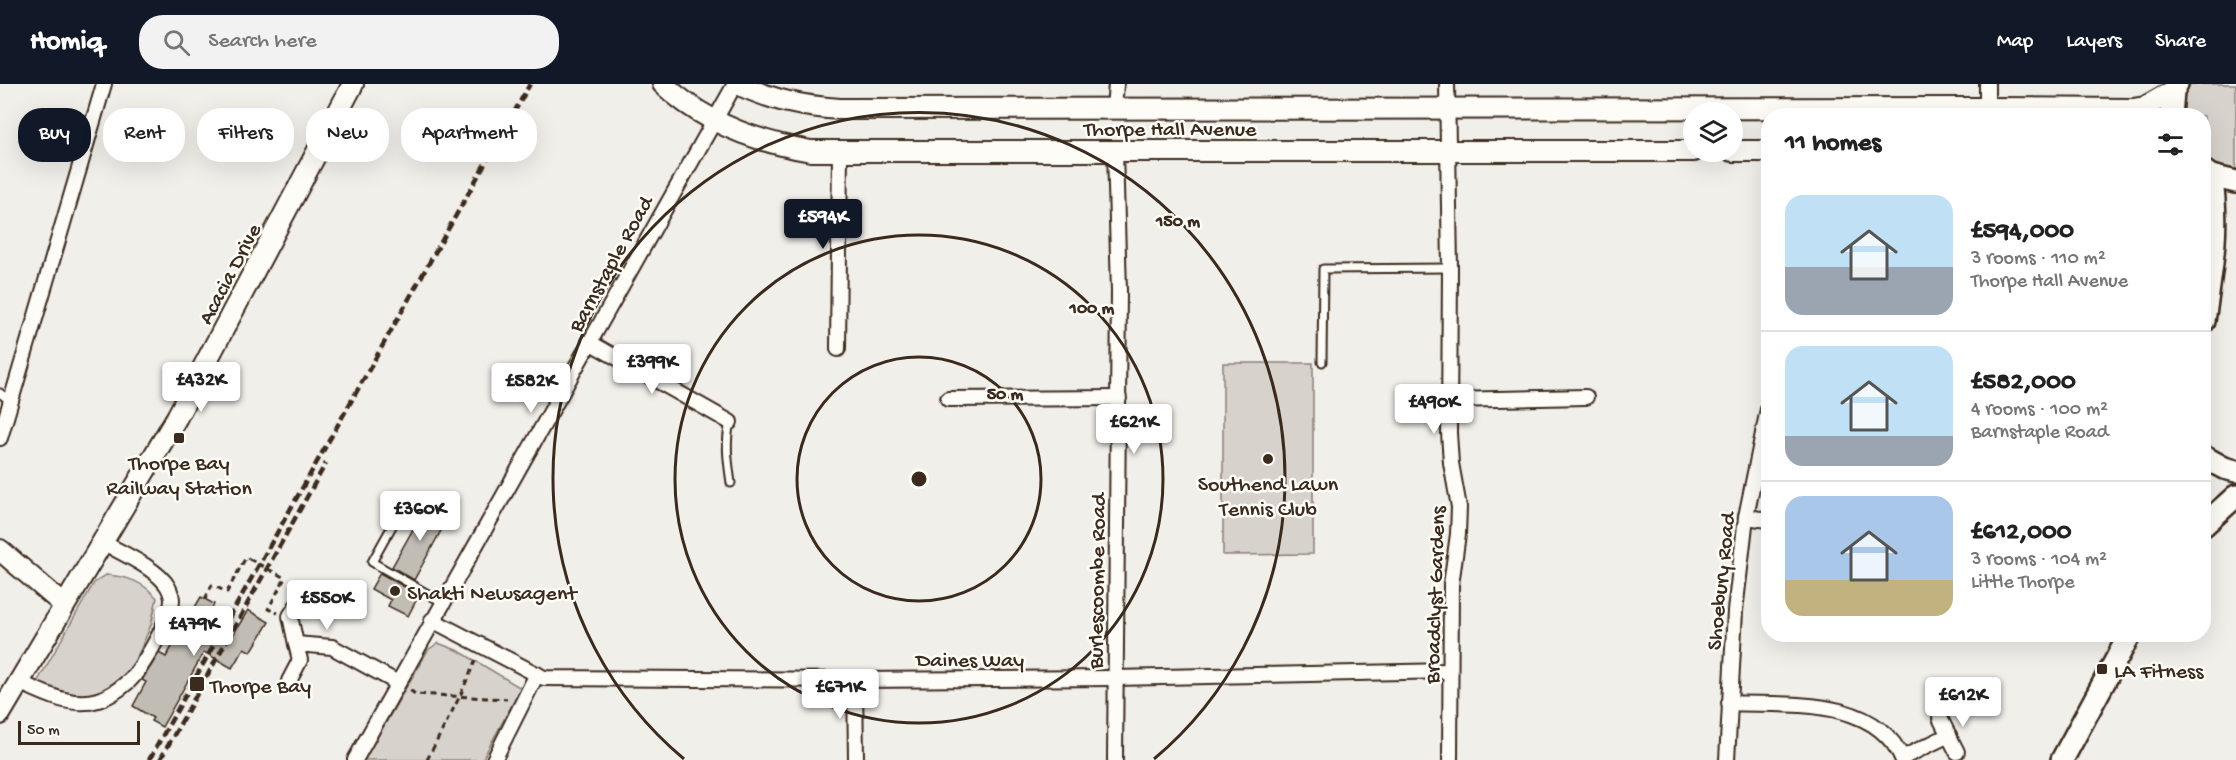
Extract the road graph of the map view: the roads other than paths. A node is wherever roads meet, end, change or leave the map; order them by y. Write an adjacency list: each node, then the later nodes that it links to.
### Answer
1 (104, 84): 31 (street)
2 (353, 84): 46 (street, Acacia Drive)
3 (663, 84): 15 (street, Thorpe Hall Avenue)
4 (736, 84): 9 (street, Thorpe Hall Avenue); 15 (street, Barnstaple Road)
5 (1116, 84): 9 (street)
6 (1447, 84): 10 (street, Broadclyst Gardens)
7 (1987, 84): 11 (street)
8 (2175, 88): 12 (street, Thorpe Hall Avenue); 13 (main road)
9 (1114, 108): 10 (street, Thorpe Hall Avenue)
10 (1447, 108): 14 (street, Thorpe Hall Avenue); 21 (street, Broadclyst Gardens)
11 (1987, 108)
12 (2139, 108)
13 (2172, 108)
14 (1761, 112)
15 (713, 120): 16 (street, Thorpe Hall Avenue); 27 (street, Barnstaple Road)
16 (840, 151): 17 (street, Thorpe Hall Avenue); 28 (street)
17 (1115, 151): 21 (street, Thorpe Hall Avenue); 32 (street, Burlescoombe Road)
18 (1683, 151): 21 (street, Thorpe Hall Avenue)
19 (1743, 151): 20 (street)
20 (1761, 151)
21 (1448, 152): 25 (street, Broadclyst Gardens)
22 (2211, 175): 23 (main road)
23 (2236, 182)
24 (2211, 200): 26 (main road)
25 (1450, 268): 29 (lane); 34 (street, Broadclyst Gardens)
26 (2211, 274)
27 (589, 342): 35 (street); 48 (street, Barnstaple Road)
28 (838, 349)
29 (1322, 363)
30 (1586, 397): 34 (street)
31 (5, 398): 36 (street)
32 (1119, 398): 33 (street); 56 (street, Burlescoombe Road)
33 (948, 399)
34 (1450, 400): 54 (street, Broadclyst Gardens)
35 (730, 422): 40 (lane)
36 (0, 438)
37 (1761, 443): 43 (street, Shoebury Road)
38 (2211, 461): 39 (main road)
39 (2236, 471)
40 (731, 483)
41 (2236, 496): 45 (main road)
42 (406, 501): 48 (lane)
43 (1746, 517): 44 (street); 61 (street, Shoebury Road)
44 (1761, 519)
45 (2211, 519)
46 (104, 543): 49 (street, Acacia Drive); 60 (street)
47 (0, 550): 49 (street)
48 (442, 602): 51 (street, Barnstaple Road)
49 (64, 604): 60 (street, Acacia Drive)
50 (297, 605): 53 (street)
51 (432, 620): 55 (street, Daines Way); 59 (street, Barnstaple Road)
52 (2126, 642): 73 (main road)
53 (296, 644): 58 (street); 59 (street)
54 (1450, 671): 56 (street, Daines Way); 71 (street, Broadclyst Gardens)
55 (537, 674): 57 (street, Daines Way); 68 (street)
56 (1115, 678): 57 (street, Daines Way); 70 (street, Burlescoombe Road)
57 (855, 680): 69 (street)
58 (290, 681)
59 (398, 683): 67 (street, Barnstaple Road)
60 (12, 689): 62 (street, Acacia Drive)
61 (1729, 703): 66 (street); 72 (street, Shoebury Road)
62 (0, 714)
63 (1940, 718): 64 (street)
64 (1948, 735): 65 (street); 66 (street)
65 (1957, 752)
66 (1903, 759)
67 (354, 760)
68 (494, 760)
69 (856, 760)
70 (1115, 760)
71 (1450, 760)
72 (1727, 760)
73 (2062, 760)

